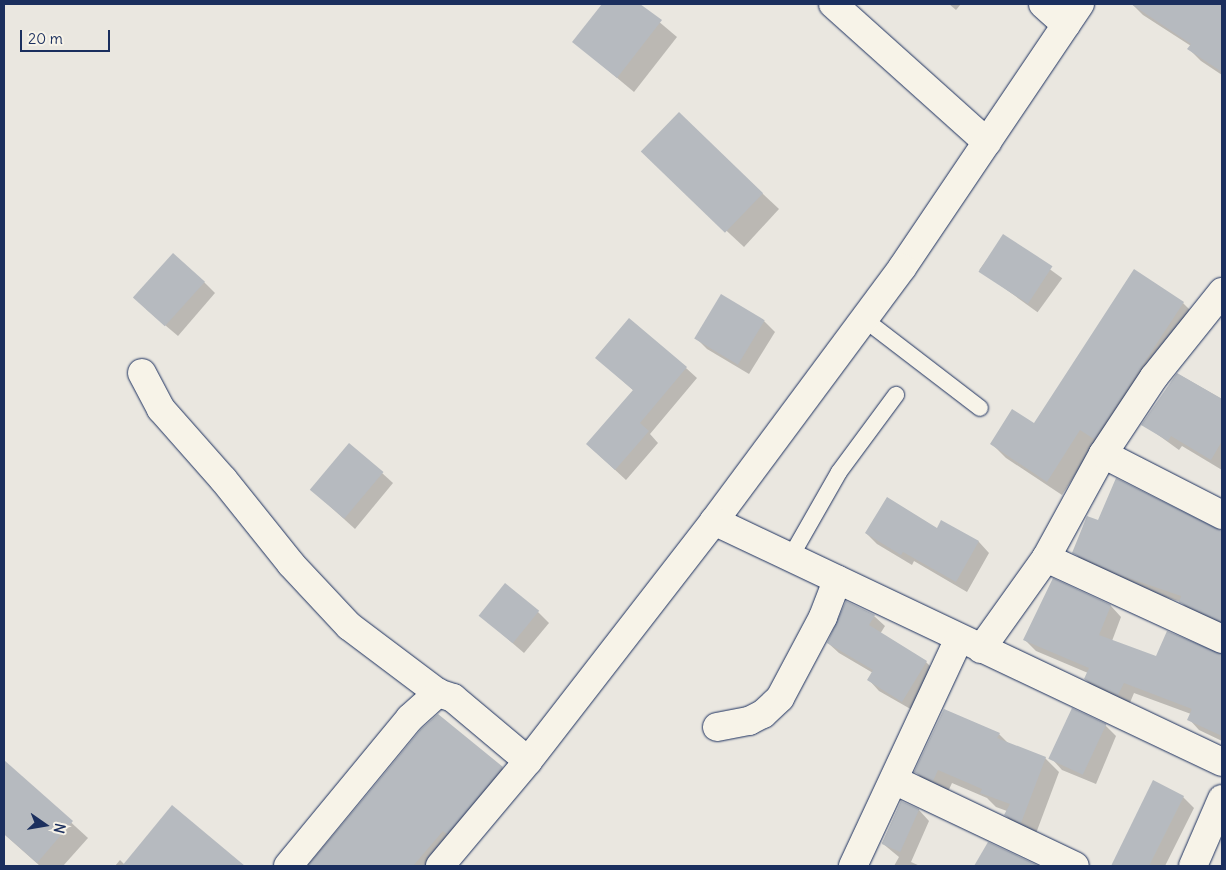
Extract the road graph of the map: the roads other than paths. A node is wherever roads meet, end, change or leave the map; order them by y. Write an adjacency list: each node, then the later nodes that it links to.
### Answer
1 (833, 4): 4 (street)
2 (1043, 4): 3 (street)
3 (1073, 14): 4 (street)
4 (987, 142): 6 (street)
5 (1222, 292): 10 (street)
6 (864, 318): 9 (lane); 12 (street)
7 (142, 373): 18 (street)
8 (896, 395): 13 (lane)
9 (980, 408)
10 (1103, 454): 11 (street); 14 (street)
11 (1222, 515)
12 (714, 521): 13 (street); 20 (street)
13 (790, 558): 15 (street)
14 (1046, 558): 16 (street); 17 (street)
15 (837, 580): 17 (street); 19 (street)
16 (1222, 639)
17 (970, 644): 21 (street); 22 (street)
18 (438, 693): 20 (street); 24 (street)
19 (717, 727)
20 (528, 761): 25 (street)
21 (1222, 762)
22 (894, 780): 26 (street); 27 (street)
23 (1222, 799): 28 (street)
24 (288, 866)
25 (440, 866)
26 (853, 866)
27 (1075, 866)
28 (1193, 866)

